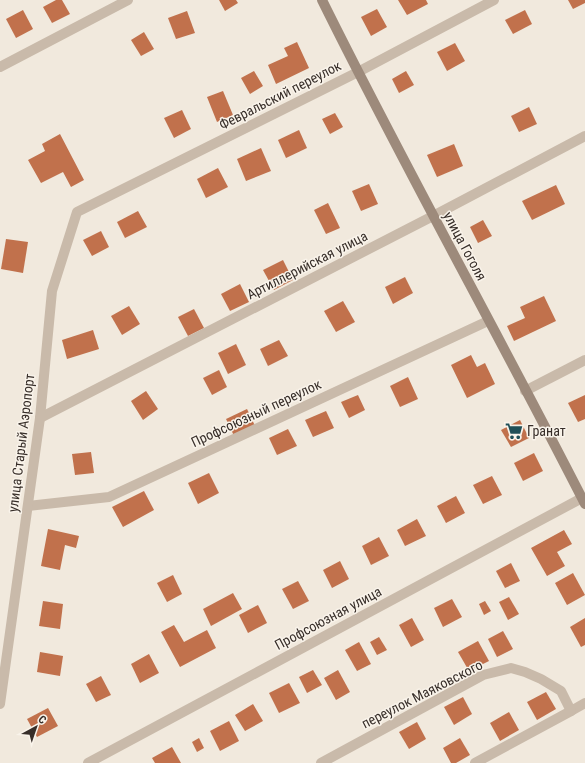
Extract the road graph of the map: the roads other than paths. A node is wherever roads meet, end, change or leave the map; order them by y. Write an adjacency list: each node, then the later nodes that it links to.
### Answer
1 (128, 0): 4 (street)
2 (322, 0): 5 (main road, улица Гоголя)
3 (494, 0): 5 (street, Февральский переулок)
4 (0, 67)
5 (358, 72): 7 (street, Февральский переулок); 8 (main road, улица Гоголя)
6 (585, 136): 8 (street, Артиллерийская улица)
7 (77, 212): 12 (street, улица Старый Аэропорт)
8 (433, 216): 9 (main road, улица Гоголя); 12 (street, Артиллерийская улица)
9 (488, 321): 11 (main road, улица Гоголя); 14 (street, Профсоюзный переулок)
10 (585, 360): 11 (street)
11 (525, 391): 13 (main road, улица Гоголя)
12 (40, 418): 14 (street, улица Старый Аэропорт)
13 (583, 495): 18 (street, Профсоюзная улица)
14 (28, 506): 16 (street, улица Старый Аэропорт)
15 (585, 702): 17 (street)
16 (0, 704)
17 (571, 711): 19 (street, переулок Маяковского); 20 (street)
18 (88, 763)
19 (321, 763)
20 (475, 763)

